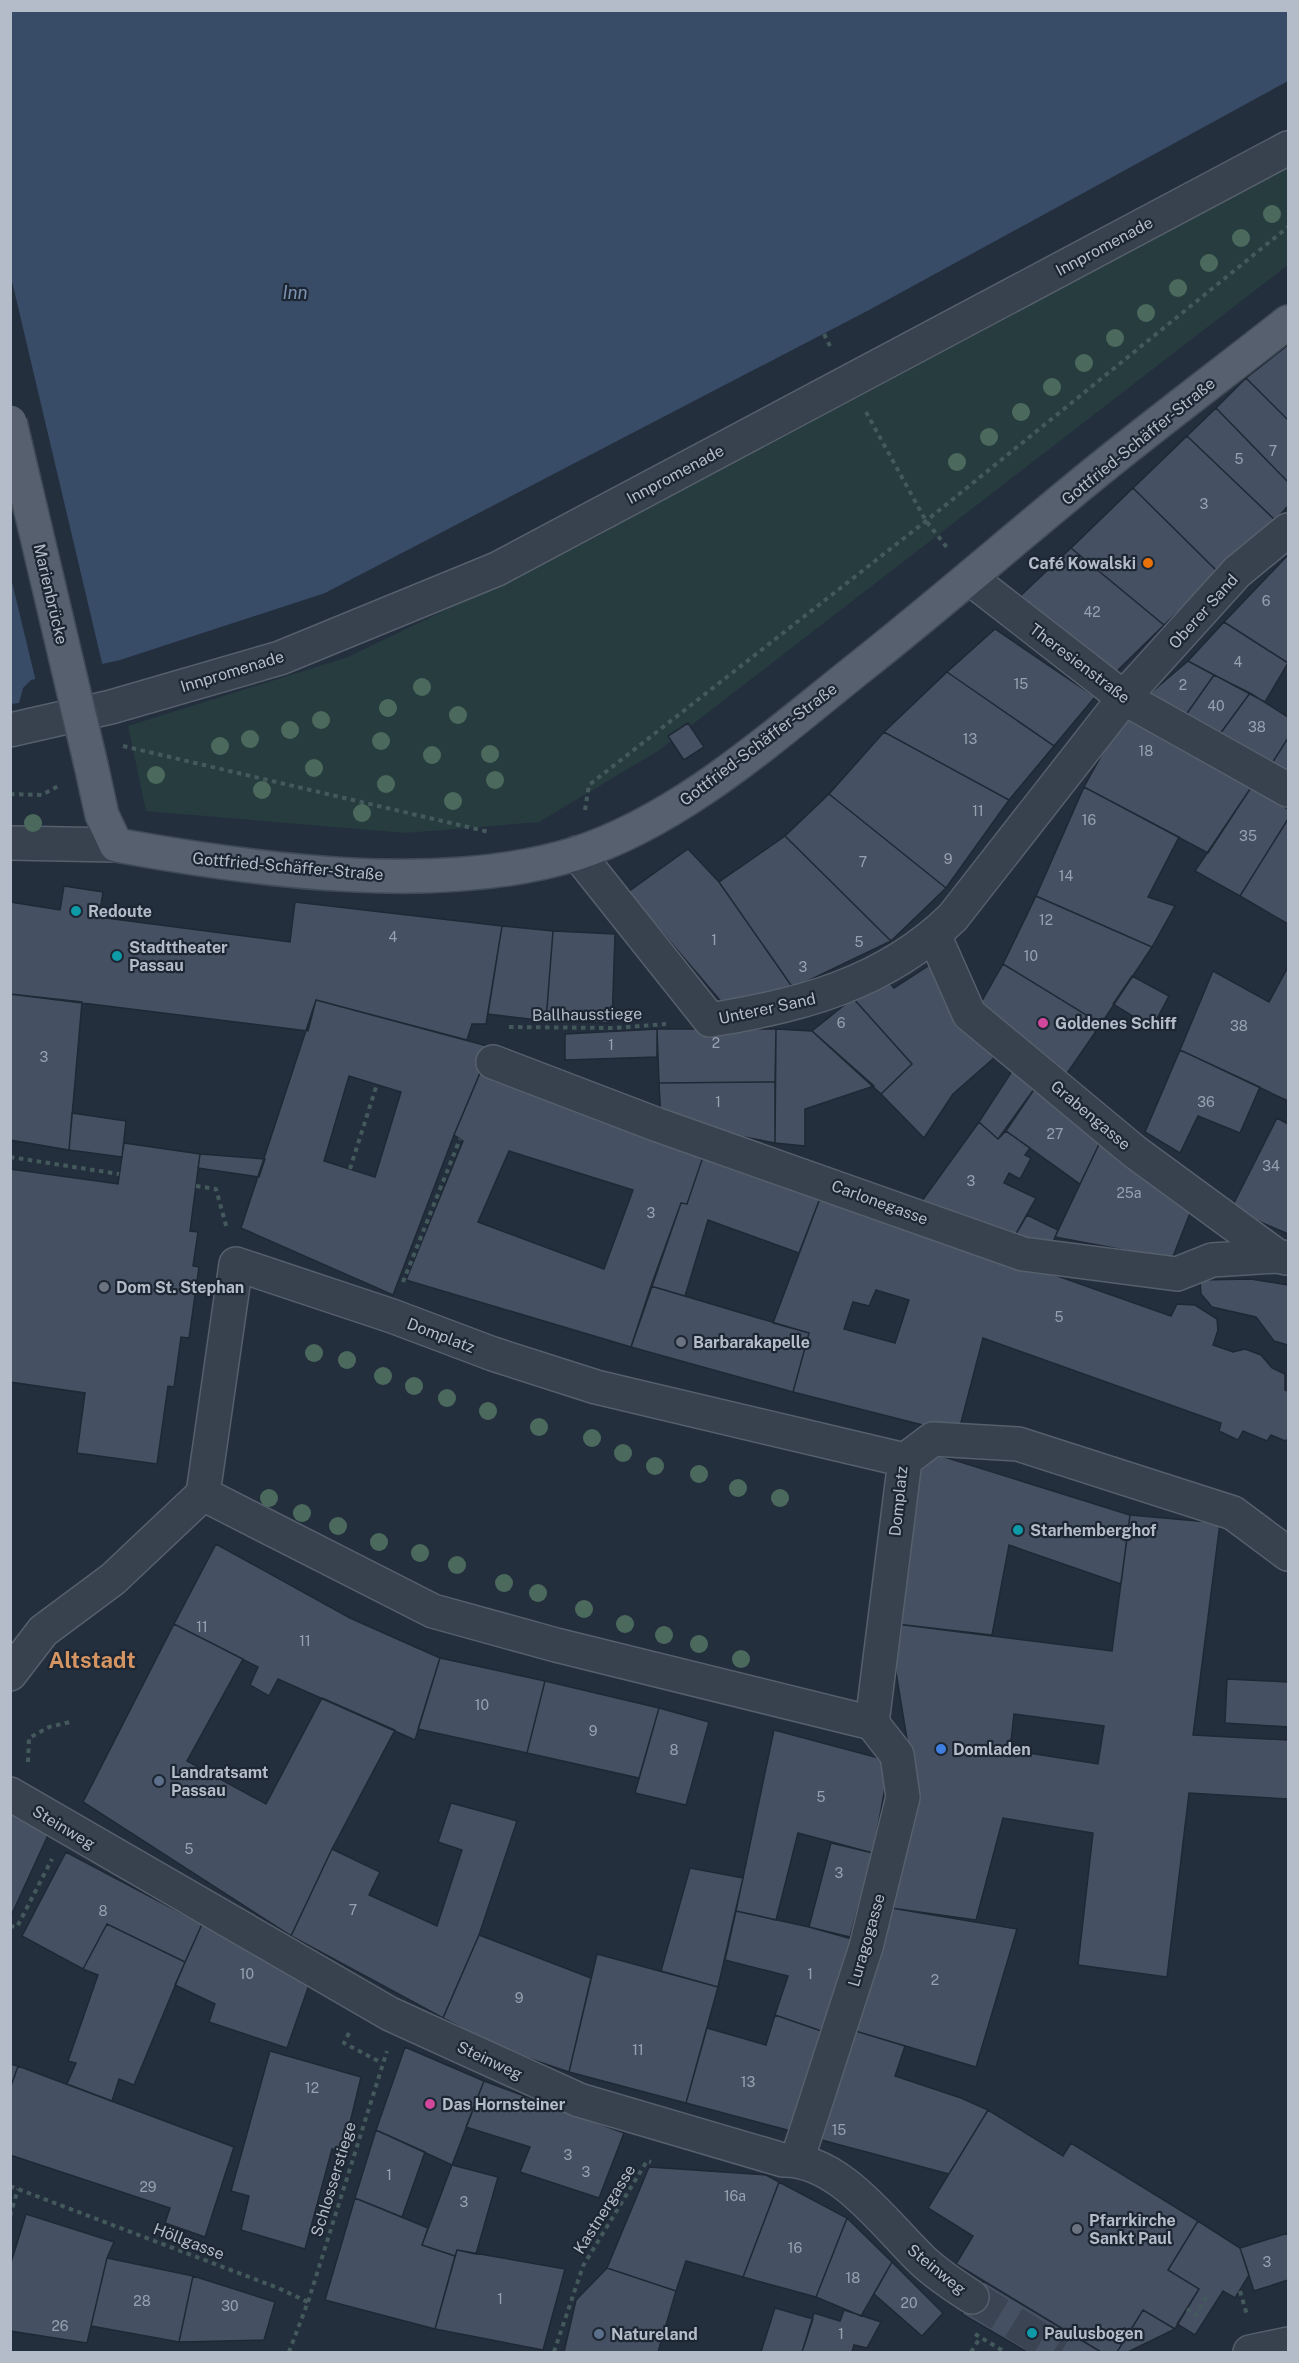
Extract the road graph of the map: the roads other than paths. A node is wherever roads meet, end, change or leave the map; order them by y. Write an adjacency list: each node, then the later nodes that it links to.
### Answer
1 (1288, 148): 7 (street, Innpromenade)
2 (1288, 322): 5 (main road, Gottfried-Schäffer-Straße)
3 (10, 422): 10 (main road, Marienbrücke, bridge)
4 (1288, 530): 6 (street, Oberer Sand)
5 (971, 579): 6 (street, Theresienstraße); 11 (main road, Gottfried-Schäffer-Straße)
6 (1124, 698): 8 (street, Theresienstraße); 12 (street, Unterer Sand)
7 (20, 728)
8 (1288, 790)
9 (10, 843): 10 (street, Gottfried-Schäffer-Straße)
10 (116, 845): 11 (main road, Gottfried-Schäffer-Straße)
11 (577, 853): 12 (street, Unterer Sand)
12 (934, 935): 14 (street, Grabengasse)
13 (494, 1062): 14 (street, Carlonegasse)
14 (1283, 1257)
15 (905, 1460): 16 (street, Domplatz); 17 (street); 19 (street, Domplatz)
16 (203, 1494): 18 (street); 19 (street)
17 (1288, 1554)
18 (10, 1674)
19 (872, 1723): 21 (street, Luragogasse)
20 (19, 1781): 21 (street, Steinweg)
21 (797, 2160): 22 (street, Steinweg)
22 (972, 2297)
23 (1288, 2344): 24 (street)
24 (1250, 2352)

